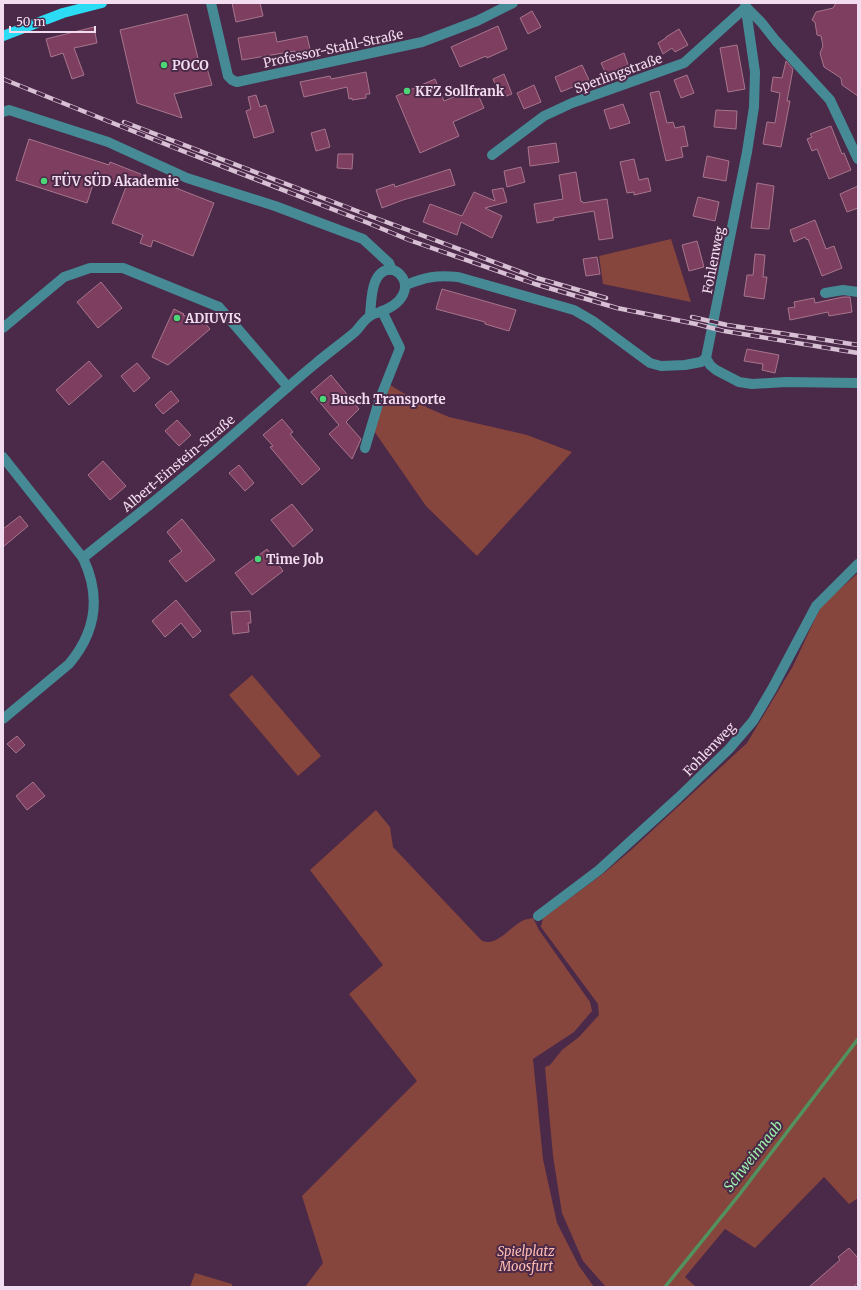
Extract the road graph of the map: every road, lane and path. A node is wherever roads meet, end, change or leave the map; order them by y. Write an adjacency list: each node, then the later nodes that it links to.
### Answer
1 (102, 3): 5 (main road)
2 (211, 3): 3 (street, Professor-Stahl-Straße)
3 (513, 3)
4 (745, 5): 7 (street, Sperlingstraße); 8 (street); 16 (street, Fohlenweg)
5 (3, 36)
6 (3, 112): 9 (street)
7 (492, 155)
8 (858, 159)
9 (392, 270): 10 (street); 14 (street)
10 (406, 286): 13 (street); 16 (street)
11 (858, 292): 12 (street)
12 (825, 293)
13 (382, 311): 14 (street); 19 (street)
14 (370, 315): 18 (street, Albert-Einstein-Straße)
15 (3, 328): 18 (street)
16 (706, 358): 17 (street)
17 (858, 383)
18 (288, 387): 21 (street, Albert-Einstein-Straße)
19 (365, 448)
20 (3, 457): 21 (street)
21 (83, 558): 23 (street)
22 (858, 564): 24 (street, Fohlenweg)
23 (3, 719)
24 (538, 916)

